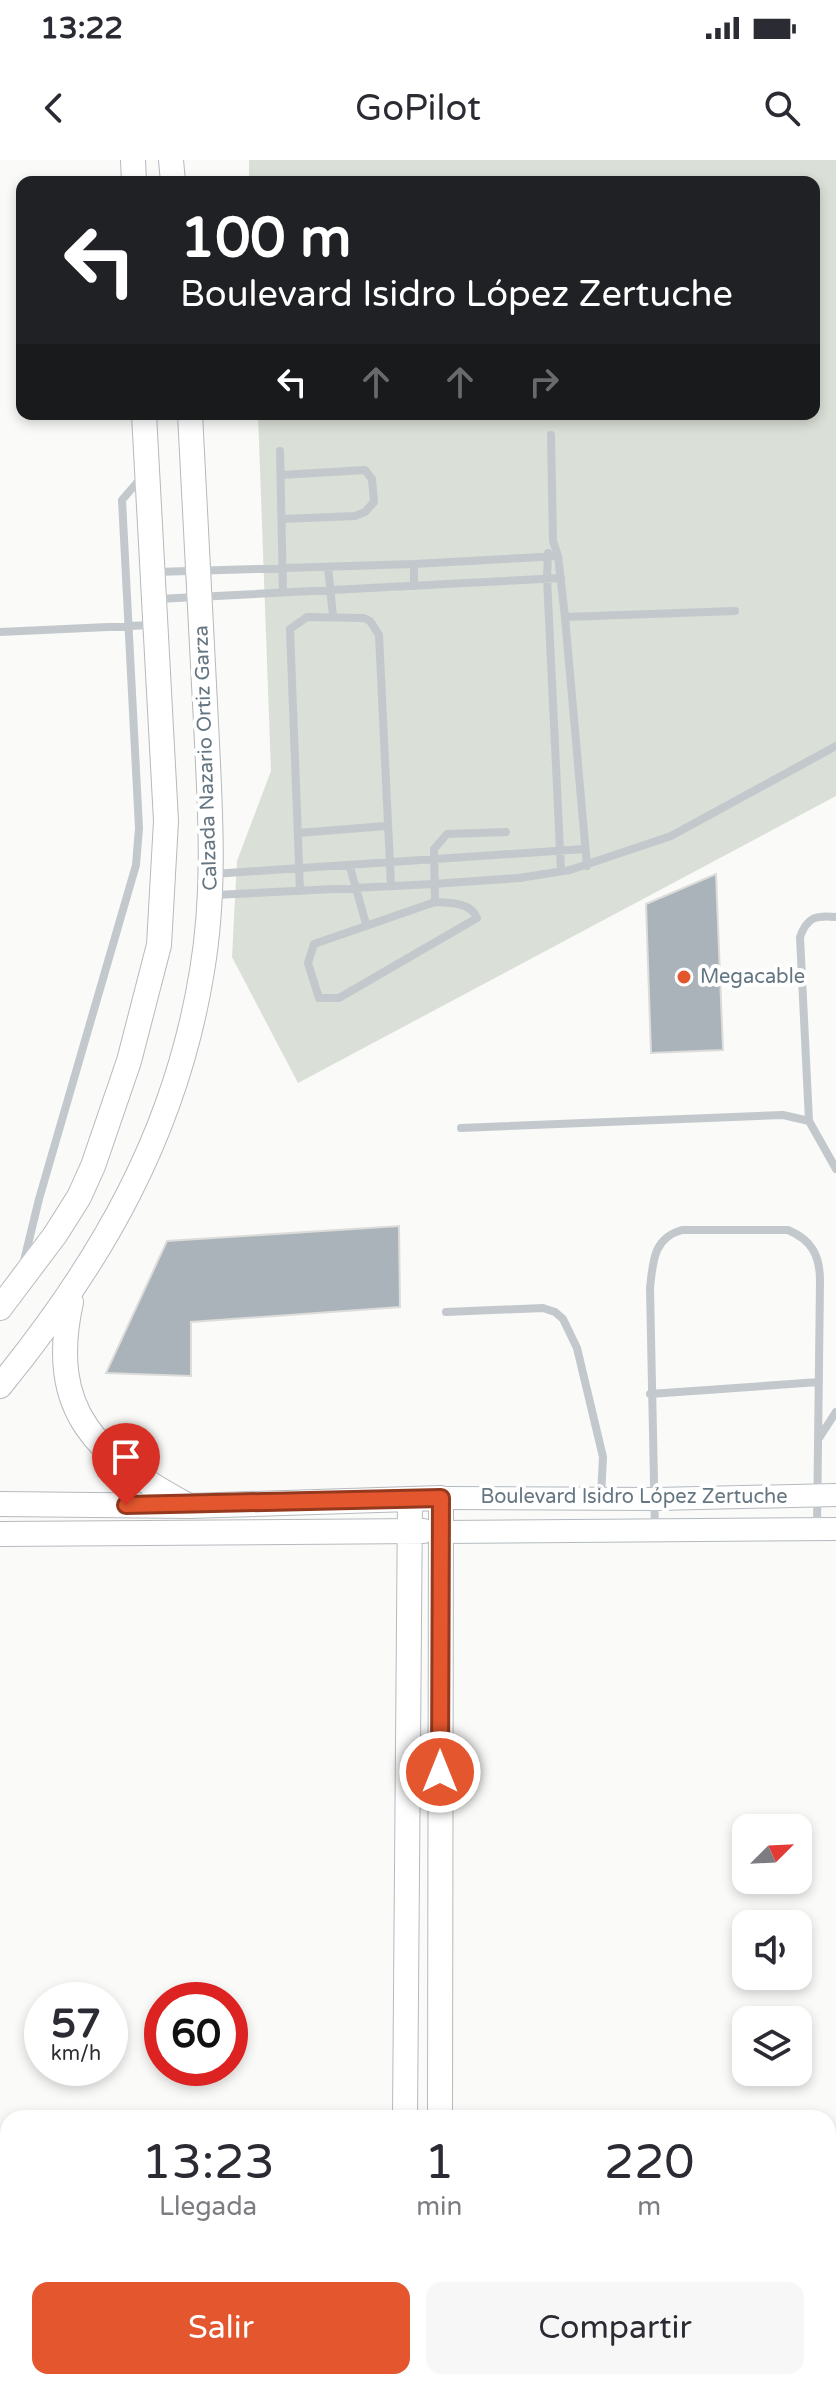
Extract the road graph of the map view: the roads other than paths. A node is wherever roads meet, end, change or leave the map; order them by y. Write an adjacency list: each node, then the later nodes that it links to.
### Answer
1 (144, 420): 5 (main road, Calzada Nazario Ortiz Garza)
2 (190, 420): 14 (main road, Calzada Nazario Ortiz Garza)
3 (551, 435): 8 (lane)
4 (280, 451): 6 (lane)
5 (147, 472): 15 (main road, Calzada Nazario Ortiz Garza); 27 (lane)
6 (281, 475): 7 (lane); 7 (lane)
7 (282, 519): 13 (lane)
8 (553, 541): 9 (lane); 10 (lane)
9 (547, 555): 10 (lane); 11 (lane); 16 (lane)
10 (558, 556): 17 (lane)
11 (414, 564): 12 (lane); 18 (lane)
12 (328, 567): 13 (lane); 19 (lane)
13 (283, 568): 14 (lane); 20 (lane)
14 (198, 570): 15 (lane); 21 (main road, Calzada Nazario Ortiz Garza)
15 (153, 572): 22 (main road, Calzada Nazario Ortiz Garza)
16 (547, 578): 17 (lane); 18 (lane); 34 (lane)
17 (561, 578): 25 (lane)
18 (414, 586): 19 (lane)
19 (330, 590): 20 (lane); 24 (lane)
20 (283, 592): 21 (lane)
21 (200, 596): 22 (lane); 42 (main road, Calzada Nazario Ortiz Garza)
22 (154, 599): 26 (main road, Calzada Nazario Ortiz Garza)
23 (735, 611): 25 (lane)
24 (333, 616): 30 (lane); 32 (lane)
25 (565, 617): 33 (lane)
26 (155, 625): 27 (lane); 52 (main road, Calzada Nazario Ortiz Garza)
27 (128, 626): 28 (lane); 52 (lane)
28 (0, 632)
29 (836, 746): 37 (lane)
30 (386, 826): 32 (lane); 36 (lane)
31 (506, 832): 35 (lane)
32 (298, 833): 39 (lane)
33 (585, 849): 34 (lane); 37 (lane)
34 (560, 853): 35 (lane); 40 (lane)
35 (432, 861): 36 (lane); 41 (lane)
36 (389, 864): 38 (lane); 43 (lane)
37 (587, 866): 40 (lane)
38 (350, 867): 39 (lane); 44 (lane)
39 (299, 869): 42 (lane); 45 (lane)
40 (561, 871): 41 (lane)
41 (433, 884): 43 (lane); 46 (lane)
42 (212, 885): 45 (lane); 53 (main road, Calzada Nazario Ortiz Garza)
43 (391, 886): 44 (lane)
44 (356, 888): 45 (lane); 48 (lane)
45 (300, 891)
46 (435, 902): 48 (lane); 48 (lane)
47 (836, 917): 49 (lane)
48 (366, 924)
49 (809, 1121): 50 (lane); 51 (lane)
50 (461, 1128)
51 (836, 1169)
52 (19, 1285): 54 (main road, Calzada Nazario Ortiz Garza)
53 (73, 1290): 57 (main road, Calzada Nazario Ortiz Garza); 67 (main road)
54 (0, 1308)
55 (446, 1312): 64 (lane)
56 (819, 1382): 58 (lane); 58 (lane); 60 (lane)
57 (0, 1386)
58 (650, 1394): 65 (lane)
59 (836, 1412): 60 (lane)
60 (818, 1440): 61 (lane)
61 (827, 1495): 65 (main road, Boulevard Isidro López Zertuche); 68 (lane)
62 (441, 1498): 63 (main road, Boulevard Isidro López Zertuche); 64 (main road, Boulevard Isidro López Zertuche); 71 (main road)
63 (410, 1499): 67 (main road, Boulevard Isidro López Zertuche); 70 (main road)
64 (601, 1499): 65 (main road, Boulevard Isidro López Zertuche)
65 (656, 1499): 69 (lane)
66 (0, 1504): 67 (main road, Boulevard Isidro López Zertuche)
67 (189, 1506)
68 (826, 1529): 69 (main road, Boulevard Isidro López Zertuche)
69 (655, 1531): 71 (main road, Boulevard Isidro López Zertuche)
70 (408, 1532): 71 (main road, Boulevard Isidro López Zertuche); 72 (main road, Boulevard Isidro López Zertuche); 73 (main road)
71 (441, 1532): 74 (main road)
72 (0, 1534)
73 (405, 2110)
74 (440, 2110)

